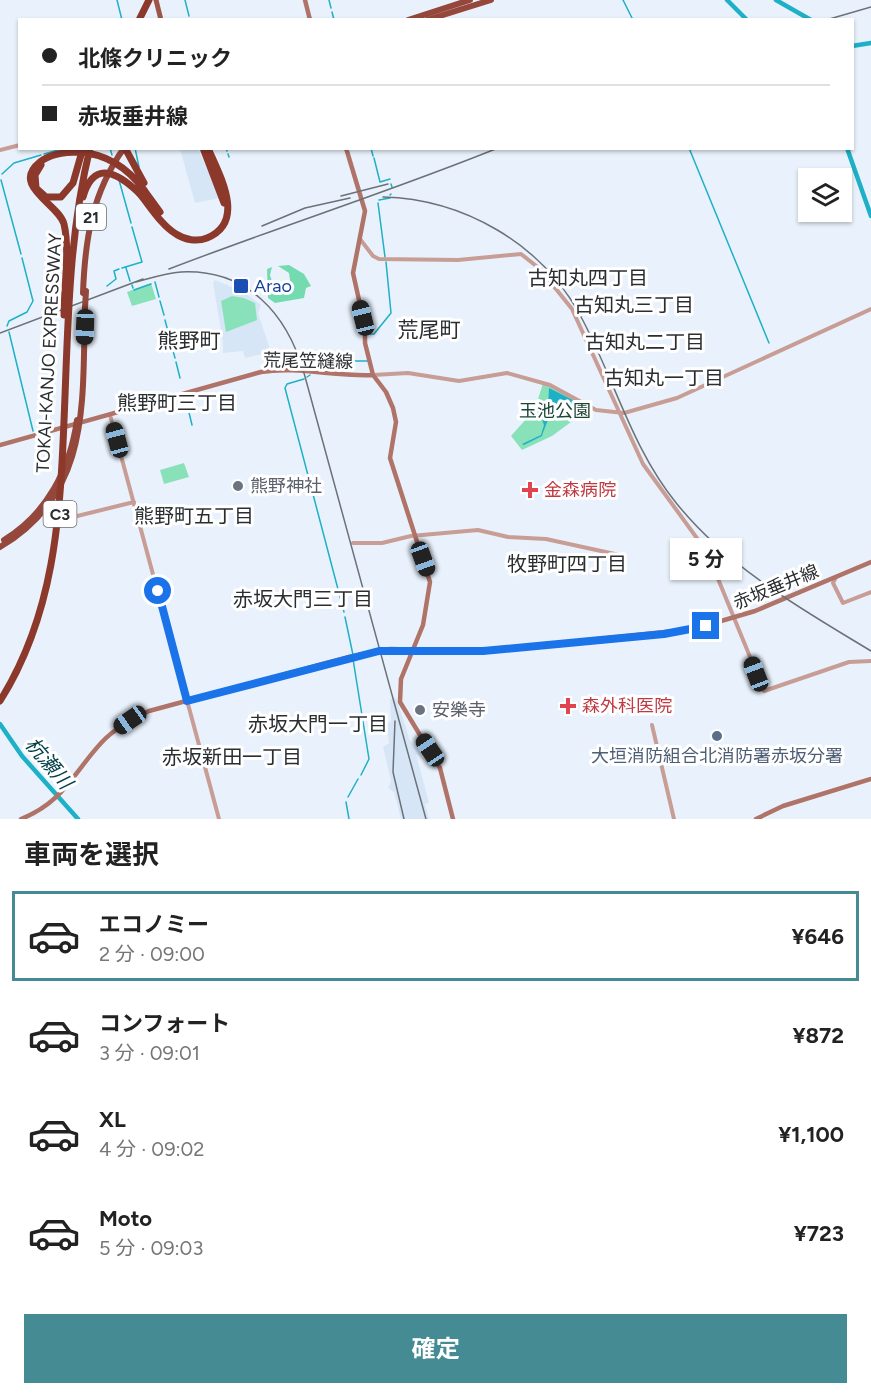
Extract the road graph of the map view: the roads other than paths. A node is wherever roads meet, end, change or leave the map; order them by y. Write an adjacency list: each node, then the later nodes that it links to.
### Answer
1 (144, 0): 7 (highway)
2 (149, 0): 8 (highway)
3 (156, 0): 9 (main road)
4 (304, 0): 10 (main road)
5 (470, 0): 11 (highway)
6 (491, 0): 12 (highway)
7 (135, 18)
8 (141, 18)
9 (160, 18)
10 (309, 18)
11 (414, 18)
12 (433, 18)
13 (18, 146): 14 (street)
14 (0, 150)
15 (86, 150): 28 (highway, TOKAI-KANJO EXPRESSWAY / C3, bridge)
16 (86, 150): 30 (highway, TOKAI-KANJO EXPRESSWAY / C3, bridge)
17 (125, 150): 34 (highway, 21, bridge)
18 (127, 150): 25 (highway, bridge)
19 (204, 150): 26 (highway)
20 (209, 150): 26 (highway)
21 (347, 150): 27 (main road)
22 (82, 155): 25 (highway, bridge)
23 (82, 155): 24 (highway, bridge)
24 (82, 155)
25 (142, 191): 26 (highway); 28 (highway, bridge); 30 (highway, bridge)
26 (164, 219)
27 (360, 238): 31 (main road); 32 (street)
28 (70, 291): 49 (highway, TOKAI-KANJO EXPRESSWAY / C3, bridge)
29 (871, 309): 32 (street)
30 (64, 315): 48 (highway, TOKAI-KANJO EXPRESSWAY / C3, bridge)
31 (373, 375): 32 (street); 33 (main road, 荒尾笠縫線); 38 (main road)
32 (618, 414): 46 (street)
33 (110, 415): 34 (main road, 荒尾笠縫線); 37 (street)
34 (79, 423): 35 (main road, 荒尾笠縫線); 36 (highway, 21, bridge)
35 (0, 445)
36 (54, 493): 37 (street); 39 (highway, 21); 41 (highway, 21)
37 (134, 502): 50 (street)
38 (415, 535): 40 (street); 42 (street); 55 (main road)
39 (0, 543)
40 (353, 543)
41 (0, 547)
42 (624, 556)
43 (871, 562): 44 (main road, 赤坂垂井線)
44 (836, 577): 45 (street); 46 (main road, 赤坂垂井線)
45 (871, 592)
46 (734, 618): 47 (street); 50 (main road, 赤坂垂井線, bridge)
47 (871, 661)
48 (0, 694)
49 (0, 701)
50 (187, 701): 53 (main road, 赤坂垂井線); 54 (street)
51 (652, 725): 56 (street)
52 (871, 779): 57 (main road)
53 (21, 819)
54 (219, 819)
55 (453, 819)
56 (674, 819)
57 (756, 819)

